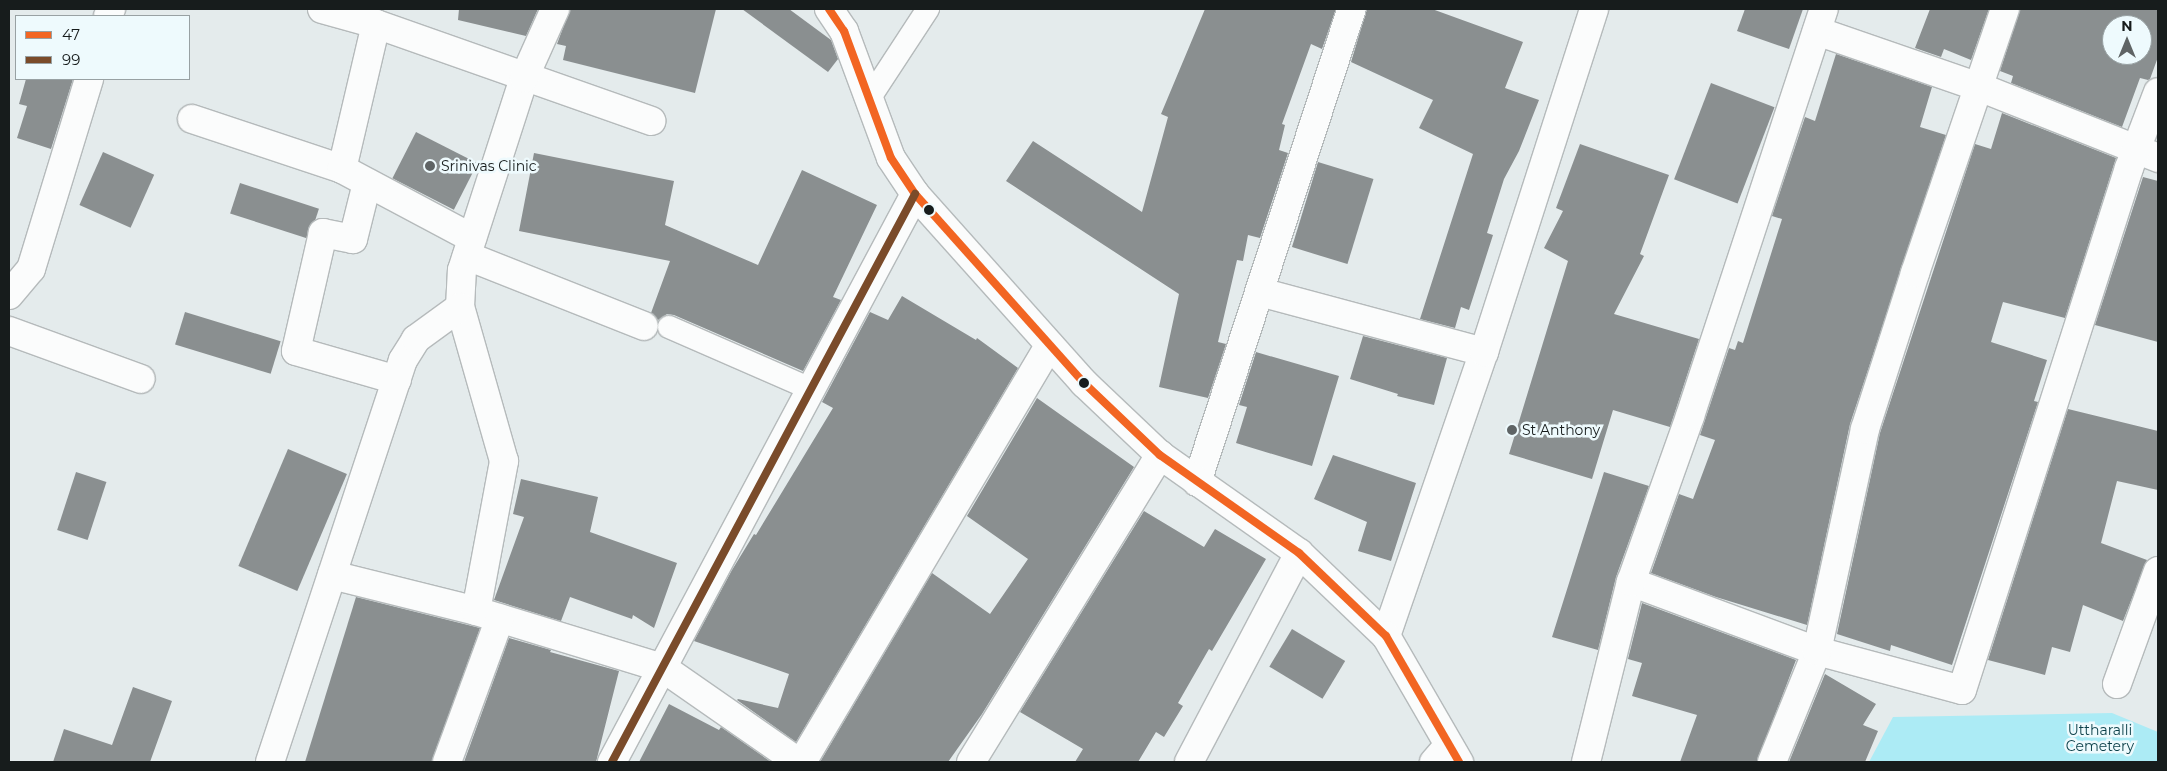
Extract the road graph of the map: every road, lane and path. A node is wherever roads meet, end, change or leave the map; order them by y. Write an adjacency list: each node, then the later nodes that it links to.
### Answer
1 (322, 9): 9 (street)
2 (555, 9): 10 (street)
3 (829, 9): 14 (street)
4 (928, 9): 14 (lane)
5 (1352, 9): 22 (street)
6 (1594, 9): 28 (street)
7 (2005, 9): 12 (street)
8 (1821, 20): 12 (street); 37 (street)
9 (376, 24): 10 (street); 18 (street)
10 (524, 78): 16 (street); 21 (street)
11 (89, 80): 23 (street)
12 (1979, 86): 17 (street); 40 (street)
13 (2158, 92): 17 (street)
14 (869, 99): 20 (street)
15 (192, 119): 18 (street)
16 (651, 121)
17 (2147, 154): 40 (street)
18 (342, 169): 19 (street)
19 (367, 183): 21 (street); 30 (street)
20 (915, 194): 27 (street); 31 (street)
21 (470, 247): 24 (street); 25 (street)
22 (1260, 292): 28 (street); 33 (street)
23 (9, 295)
24 (460, 307): 30 (street); 38 (street)
25 (656, 327): 31 (lane)
26 (9, 330): 29 (street)
27 (1050, 345): 32 (street); 48 (street)
28 (1484, 352): 39 (street)
29 (141, 379)
30 (396, 380): 36 (street)
31 (811, 389): 41 (street)
32 (1160, 455): 33 (street); 49 (street)
33 (1197, 482): 34 (street)
34 (1299, 553): 39 (street); 50 (street)
35 (2158, 571): 42 (street)
36 (332, 575): 38 (street); 44 (street)
37 (1631, 582): 40 (street); 51 (street)
38 (488, 615): 41 (street); 45 (street)
39 (1386, 636): 43 (street)
40 (1817, 651): 52 (street)
41 (663, 668): 46 (street); 47 (street)
42 (2117, 684)
43 (1447, 757)
44 (270, 762)
45 (447, 762)
46 (612, 762)
47 (798, 762)
48 (802, 762)
49 (971, 762)
50 (1189, 762)
51 (1586, 762)
52 (1772, 762)

